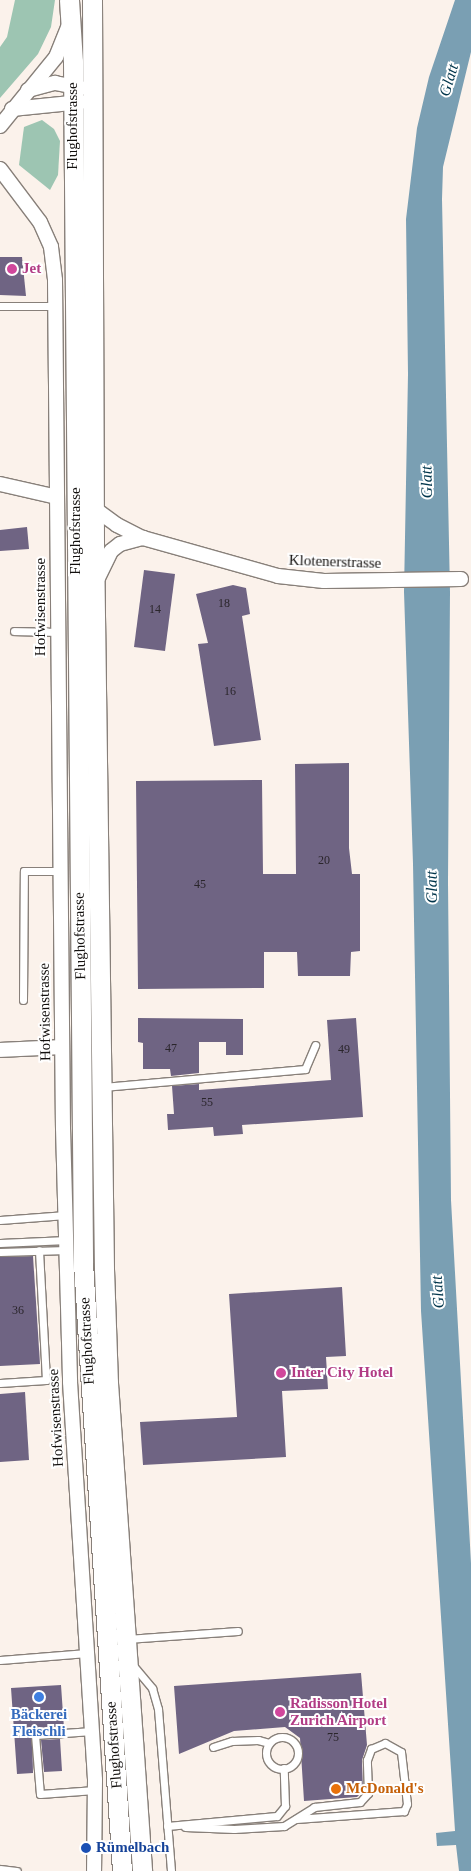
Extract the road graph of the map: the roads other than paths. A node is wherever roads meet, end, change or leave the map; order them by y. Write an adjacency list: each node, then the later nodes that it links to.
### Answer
1 (92, 0): 5 (main road, Flughofstrasse)
2 (69, 8): 3 (main road, Flughofstrasse); 4 (street)
3 (73, 86): 4 (street); 5 (street); 6 (main road, Flughofstrasse)
4 (28, 90): 7 (street)
5 (92, 95): 6 (street); 14 (main road, Flughofstrasse)
6 (73, 106): 7 (street); 50 (main road, Flughofstrasse)
7 (12, 109): 8 (street)
8 (0, 126)
9 (0, 169): 11 (street, Hofwisenstrasse)
10 (0, 306): 11 (lane)
11 (54, 306): 13 (street, Hofwisenstrasse)
12 (0, 484): 13 (street)
13 (57, 498): 19 (street, Hofwisenstrasse)
14 (95, 509): 15 (street, Klotenerstrasse); 17 (main road, Flughofstrasse)
15 (143, 538): 16 (street, Klotenerstrasse); 17 (street)
16 (467, 579)
17 (97, 584): 25 (main road, Flughofstrasse)
18 (14, 631): 19 (lane)
19 (57, 632): 20 (street, Hofwisenstrasse)
20 (59, 871): 21 (lane); 23 (street, Hofwisenstrasse)
21 (23, 1000)
22 (316, 1045): 25 (lane)
23 (61, 1047): 24 (street); 26 (street, Hofwisenstrasse)
24 (0, 1050)
25 (101, 1087): 34 (main road, Flughofstrasse)
26 (66, 1215): 27 (lane); 29 (street, Hofwisenstrasse)
27 (0, 1220)
28 (0, 1243): 29 (lane)
29 (67, 1245): 30 (lane); 35 (street, Hofwisenstrasse)
30 (39, 1250): 31 (lane); 32 (lane)
31 (0, 1252)
32 (0, 1383)
33 (238, 1631): 34 (lane)
34 (127, 1639): 37 (main road, Flughofstrasse)
35 (87, 1653): 36 (lane); 38 (street, Hofwisenstrasse)
36 (0, 1660)
37 (129, 1661): 44 (lane); 51 (main road, Flughofstrasse)
38 (92, 1731): 42 (street, Hofwisenstrasse); 42 (lane)
39 (269, 1743): 40 (lane); 41 (lane); 41 (lane)
40 (214, 1747)
41 (284, 1768): 45 (lane)
42 (95, 1790): 49 (street, Hofwisenstrasse)
43 (296, 1820): 43 (lane); 45 (lane)
44 (167, 1826): 45 (lane); 52 (lane)
45 (185, 1827)
46 (0, 1869): 47 (lane)
47 (8, 1870): 48 (lane)
48 (17, 1871)
49 (94, 1871)
50 (122, 1871)
51 (142, 1871)
52 (171, 1871)

